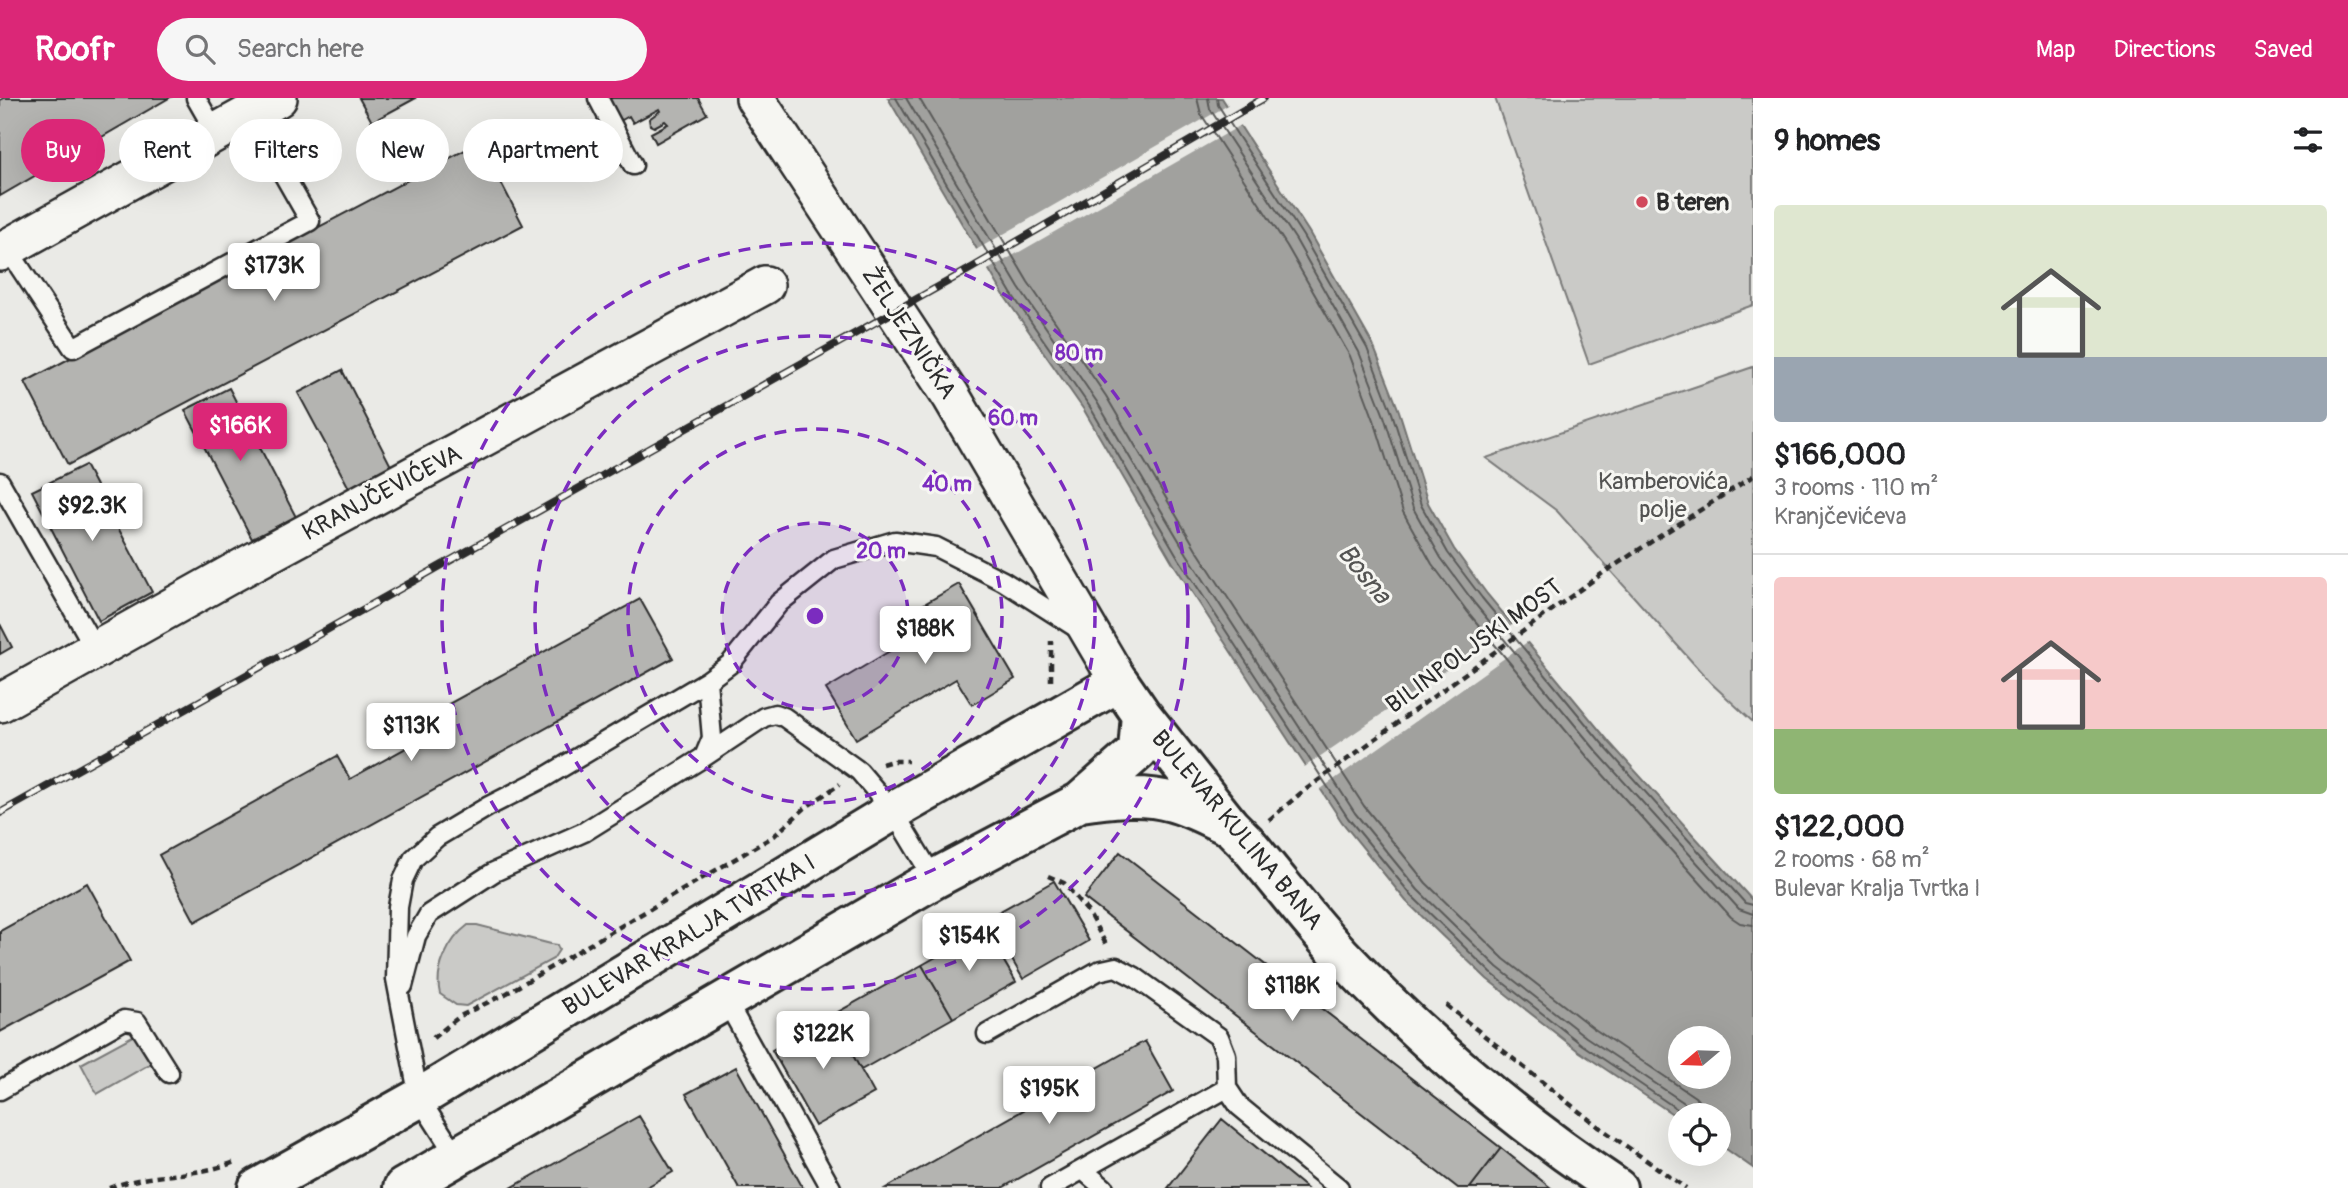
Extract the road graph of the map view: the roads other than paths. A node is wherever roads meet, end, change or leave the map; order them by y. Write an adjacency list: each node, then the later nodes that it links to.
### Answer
1 (196, 98): 5 (lane)
2 (598, 98): 6 (lane)
3 (755, 98): 10 (street, ŽELJEZNIČKA)
4 (263, 106): 5 (street); 7 (lane)
5 (216, 133): 7 (street)
6 (633, 165)
7 (3, 250)
8 (765, 285): 11 (street, KRANJČEVIĆEVA)
9 (0, 482): 11 (lane)
10 (1093, 637): 12 (lane); 13 (street, ŽELJEZNIČKA)
11 (96, 650): 14 (street, KRANJČEVIĆEVA)
12 (707, 681): 16 (lane); 22 (lane)
13 (1119, 682): 15 (street, BULEVAR KULINA BANA); 18 (street, BULEVAR KRALJA TVRTKA I)
14 (0, 703)
15 (1142, 714): 17 (street); 19 (street, BULEVAR KULINA BANA)
16 (704, 757): 18 (lane); 22 (lane)
17 (1080, 802): 19 (street); 20 (street)
18 (893, 811): 20 (lane); 27 (street, BULEVAR KRALJA TVRTKA I)
19 (1230, 826): 36 (street, BULEVAR KULINA BANA)
20 (934, 879): 21 (street)
21 (724, 999): 28 (street); 32 (lane)
22 (400, 1007): 27 (lane)
23 (987, 1034): 25 (lane)
24 (169, 1073): 26 (lane)
25 (1227, 1088): 29 (lane); 35 (lane)
26 (0, 1090)
27 (419, 1098): 28 (lane); 30 (street, BULEVAR KRALJA TVRTKA I)
28 (456, 1156): 31 (street)
29 (1083, 1170): 33 (lane); 34 (lane)
30 (249, 1174)
31 (402, 1188)
32 (831, 1188)
33 (1050, 1188)
34 (1104, 1188)
35 (1339, 1188)
36 (1618, 1188)

